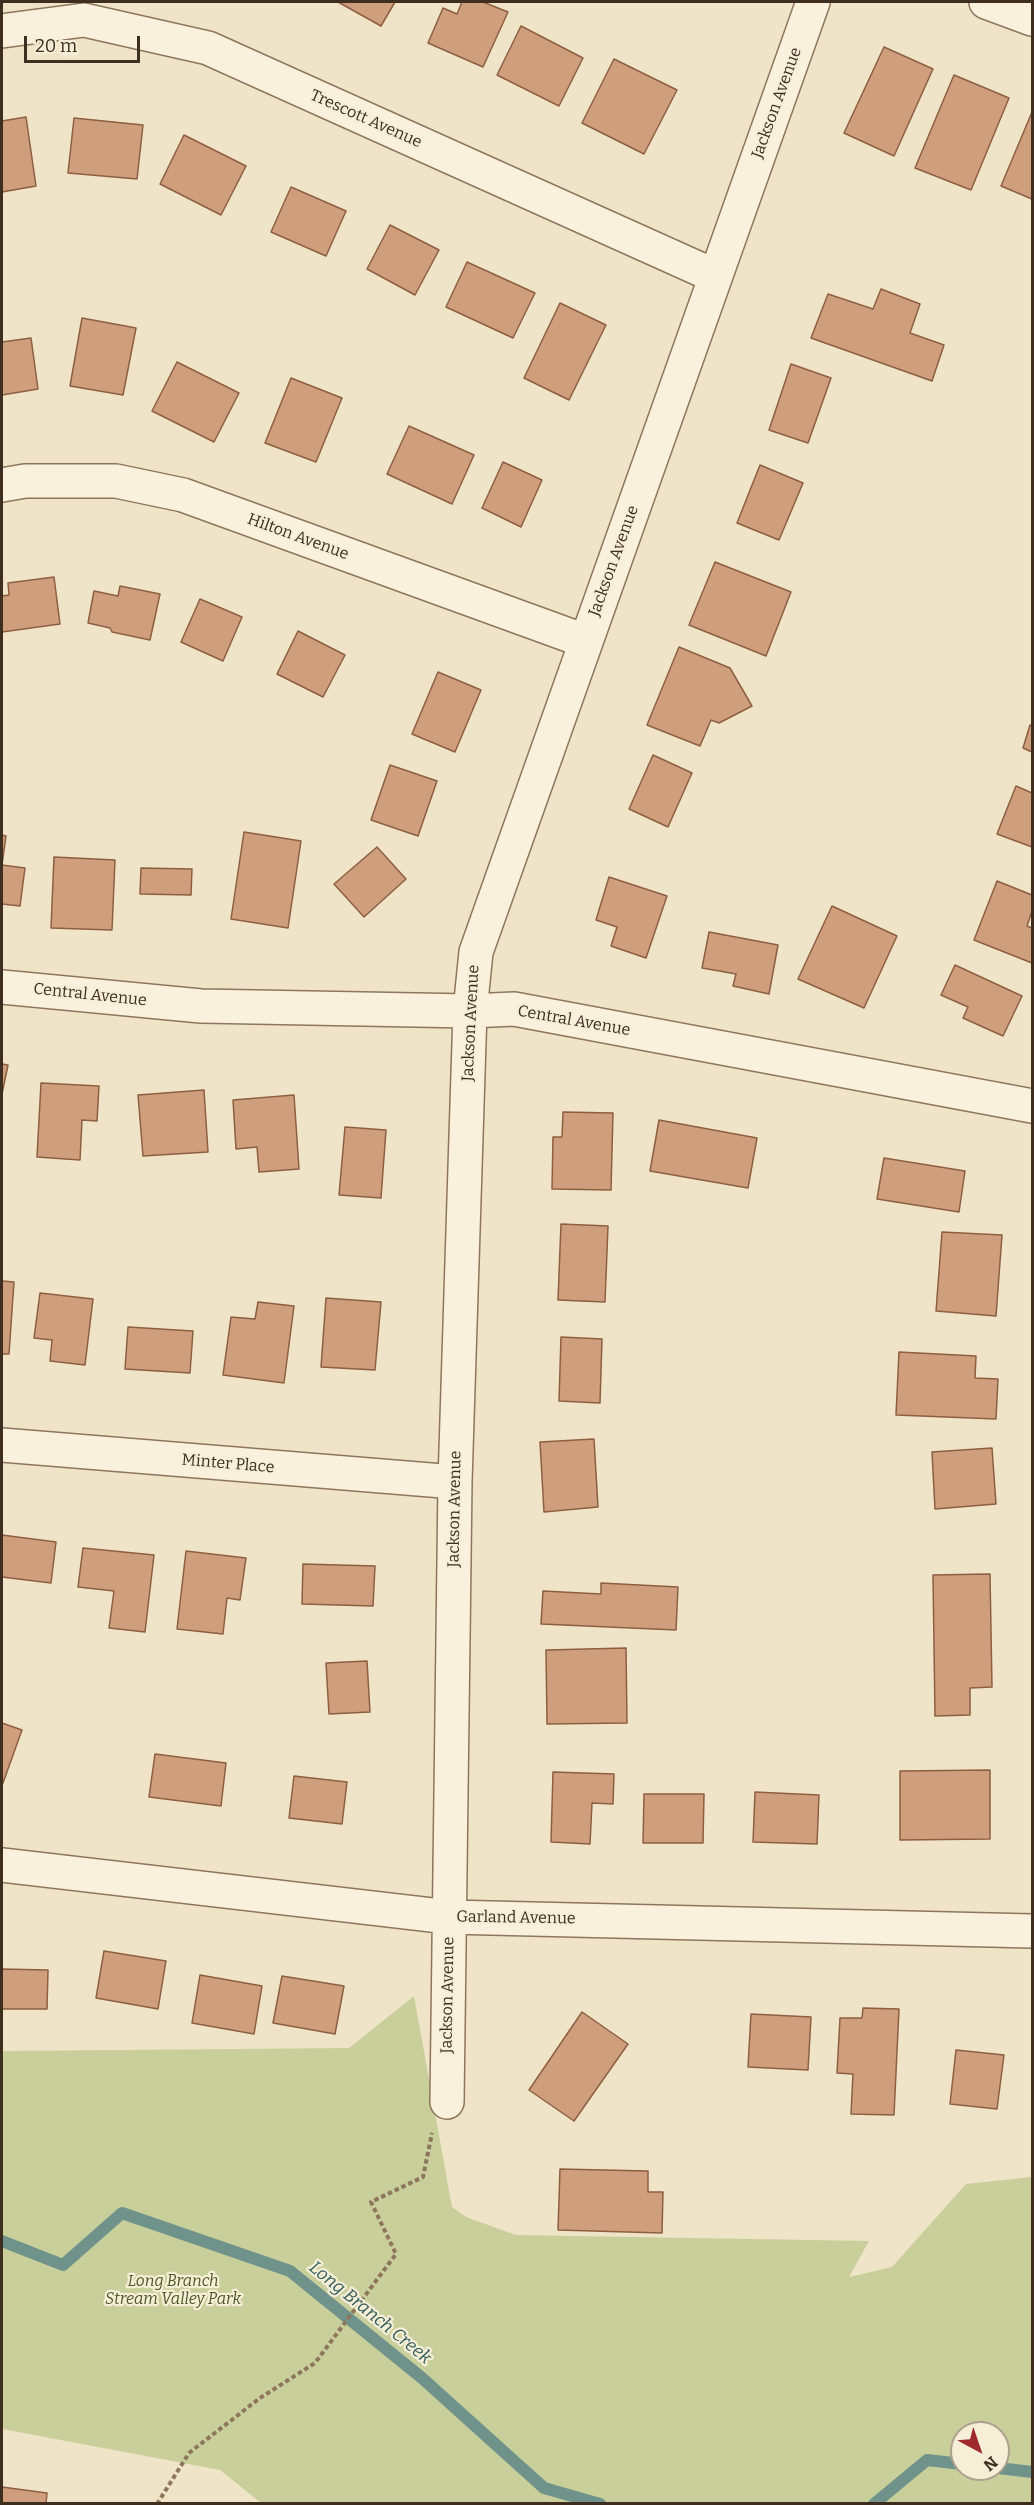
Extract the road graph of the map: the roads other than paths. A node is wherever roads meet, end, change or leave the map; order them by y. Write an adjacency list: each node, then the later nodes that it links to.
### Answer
1 (813, 2): 5 (street, Jackson Avenue)
2 (986, 2): 3 (street)
3 (1032, 19)
4 (2, 31): 5 (street, Trescott Avenue)
5 (715, 276): 7 (street, Jackson Avenue)
6 (2, 485): 7 (street, Hilton Avenue)
7 (585, 641): 9 (street, Jackson Avenue)
8 (2, 987): 9 (street, Central Avenue)
9 (470, 1011): 10 (street, Central Avenue); 12 (street, Jackson Avenue)
10 (1032, 1106)
11 (2, 1445): 12 (street, Minter Place)
12 (455, 1482): 14 (street, Jackson Avenue)
13 (2, 1865): 14 (street, Garland Avenue)
14 (449, 1917): 15 (street, Garland Avenue); 16 (street, Jackson Avenue)
15 (1032, 1931)
16 (447, 2102)

